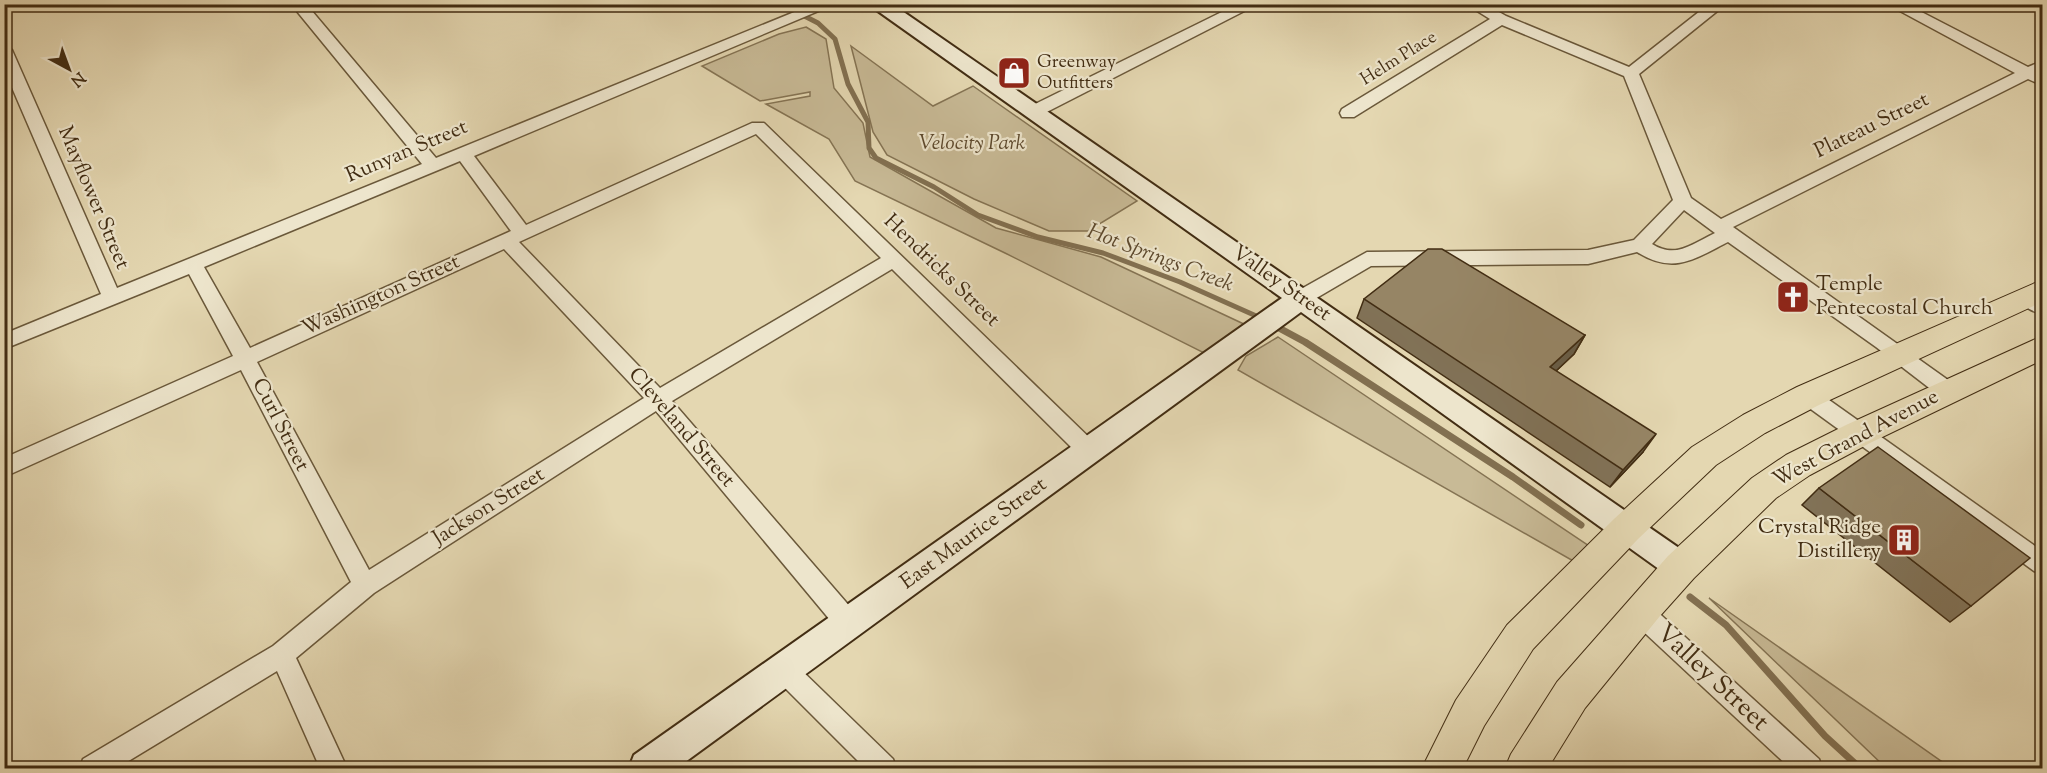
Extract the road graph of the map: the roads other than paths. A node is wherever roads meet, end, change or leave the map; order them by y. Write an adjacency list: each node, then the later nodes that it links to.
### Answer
1 (298, 4): 18 (street)
2 (828, 4): 17 (street, Runyan Street)
3 (878, 4): 14 (street, Valley Street)
4 (1014, 4): 5 (street)
5 (1020, 4)
6 (1251, 4): 14 (street)
7 (1473, 4): 10 (street)
8 (1719, 4): 12 (street)
9 (1894, 4): 13 (street)
10 (1501, 19): 12 (street); 15 (street, Helm Place)
11 (4, 50): 25 (street, Mayflower Street)
12 (1630, 73): 19 (street)
13 (2038, 74): 20 (street, Plateau Street)
14 (1033, 111): 27 (street, Valley Street)
15 (1348, 113)
16 (758, 127): 21 (street, Washington Street); 23 (street, Hendricks Street)
17 (463, 153): 18 (street, Runyan Street); 21 (street, Cleveland Street)
18 (433, 166): 24 (street, Runyan Street)
19 (1683, 201): 20 (street); 22 (street)
20 (1726, 229): 22 (street, Plateau Street); 30 (street)
21 (514, 236): 31 (street, Washington Street); 34 (street, Cleveland Street)
22 (1640, 245): 27 (street)
23 (894, 259): 34 (street, Jackson Street); 36 (street, Hendricks Street)
24 (194, 266): 25 (street, Runyan Street); 31 (street, Curl Street)
25 (112, 298): 28 (street, Runyan Street)
26 (2037, 298): 30 (main road)
27 (1292, 305): 36 (street, East Maurice Street); 38 (street, Valley Street)
28 (4, 342)
29 (2043, 347): 32 (main road, West Grand Avenue)
30 (1900, 354): 32 (street); 33 (main road)
31 (246, 356): 37 (street, Washington Street); 41 (street, Curl Street)
32 (1948, 391): 35 (main road, West Grand Avenue)
33 (1808, 396): 35 (street); 38 (main road)
34 (658, 399): 41 (street, Jackson Street); 43 (street, Cleveland Street)
35 (1858, 434): 39 (street); 40 (main road, West Grand Avenue)
36 (1089, 451): 43 (street, East Maurice Street)
37 (4, 468)
38 (1626, 529): 40 (street, Valley Street); 50 (main road)
39 (2043, 564)
40 (1681, 567): 42 (main road, West Grand Avenue)
41 (365, 585): 44 (street, Jackson Street)
42 (1641, 613): 51 (main road, West Grand Avenue); 52 (street, Valley Street)
43 (849, 624): 45 (street, East Maurice Street)
44 (282, 654): 46 (street, Jackson Street); 47 (street)
45 (784, 670): 48 (street, East Maurice Street); 49 (street)
46 (93, 768)
47 (334, 768)
48 (647, 768)
49 (883, 768)
50 (1442, 768)
51 (1525, 768)
52 (1809, 768)

